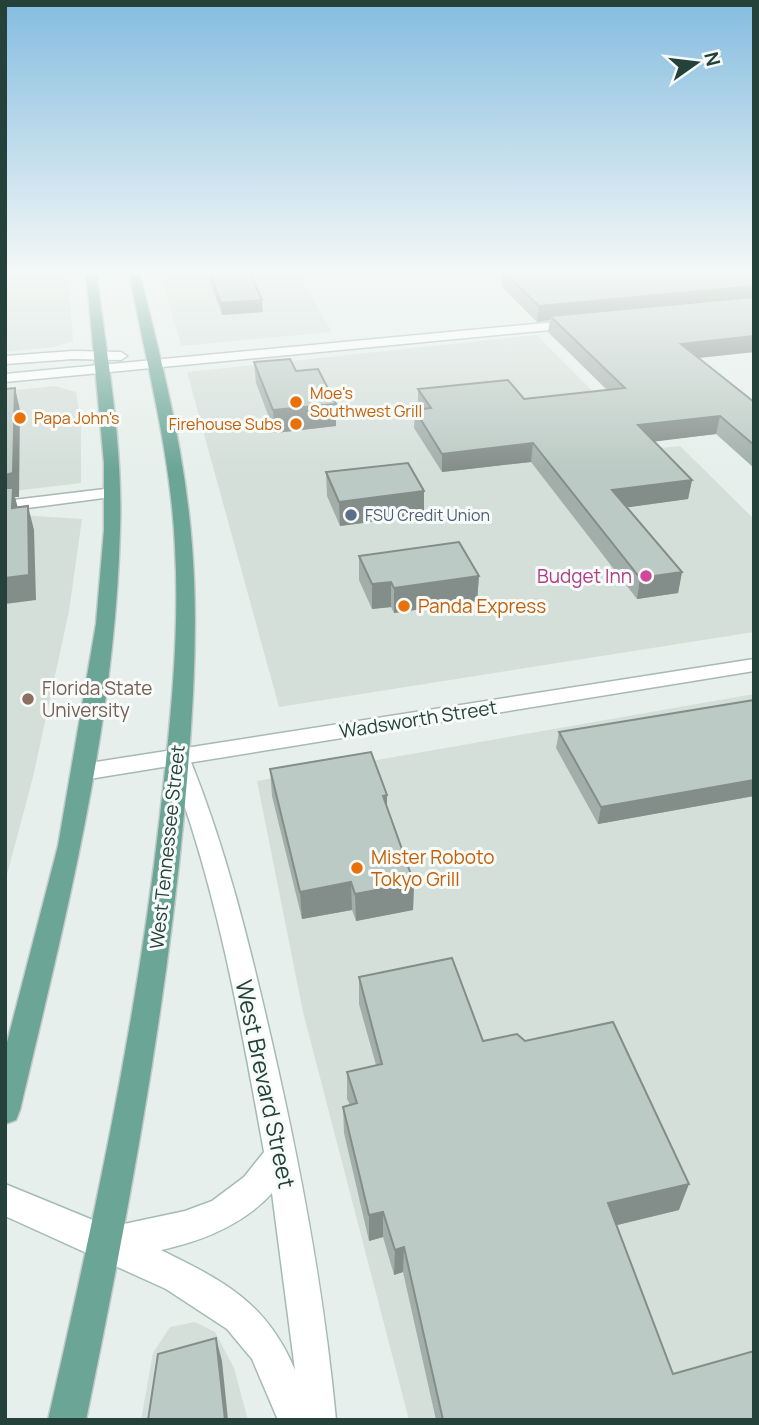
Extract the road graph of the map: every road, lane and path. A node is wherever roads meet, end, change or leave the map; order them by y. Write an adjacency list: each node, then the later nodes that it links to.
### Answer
1 (98, 338): 5 (main road)
2 (148, 338): 6 (main road, West Tennessee Street)
3 (429, 338): 6 (street)
4 (5, 360): 5 (street)
5 (101, 361): 6 (street); 7 (street); 8 (main road)
6 (154, 363): 11 (main road, West Tennessee Street)
7 (5, 378)
8 (113, 493): 9 (street); 12 (main road)
9 (5, 506)
10 (754, 665): 11 (street, Wadsworth Street)
11 (178, 757): 12 (street, Wadsworth Street); 14 (street, West Brevard Street); 16 (main road, West Tennessee Street)
12 (82, 772): 13 (main road)
13 (5, 1110)
14 (282, 1154): 16 (street); 19 (street, West Brevard Street)
15 (5, 1200): 16 (street)
16 (106, 1245): 17 (main road, West Tennessee Street); 18 (street)
17 (67, 1420)
18 (297, 1420)
19 (317, 1420)

